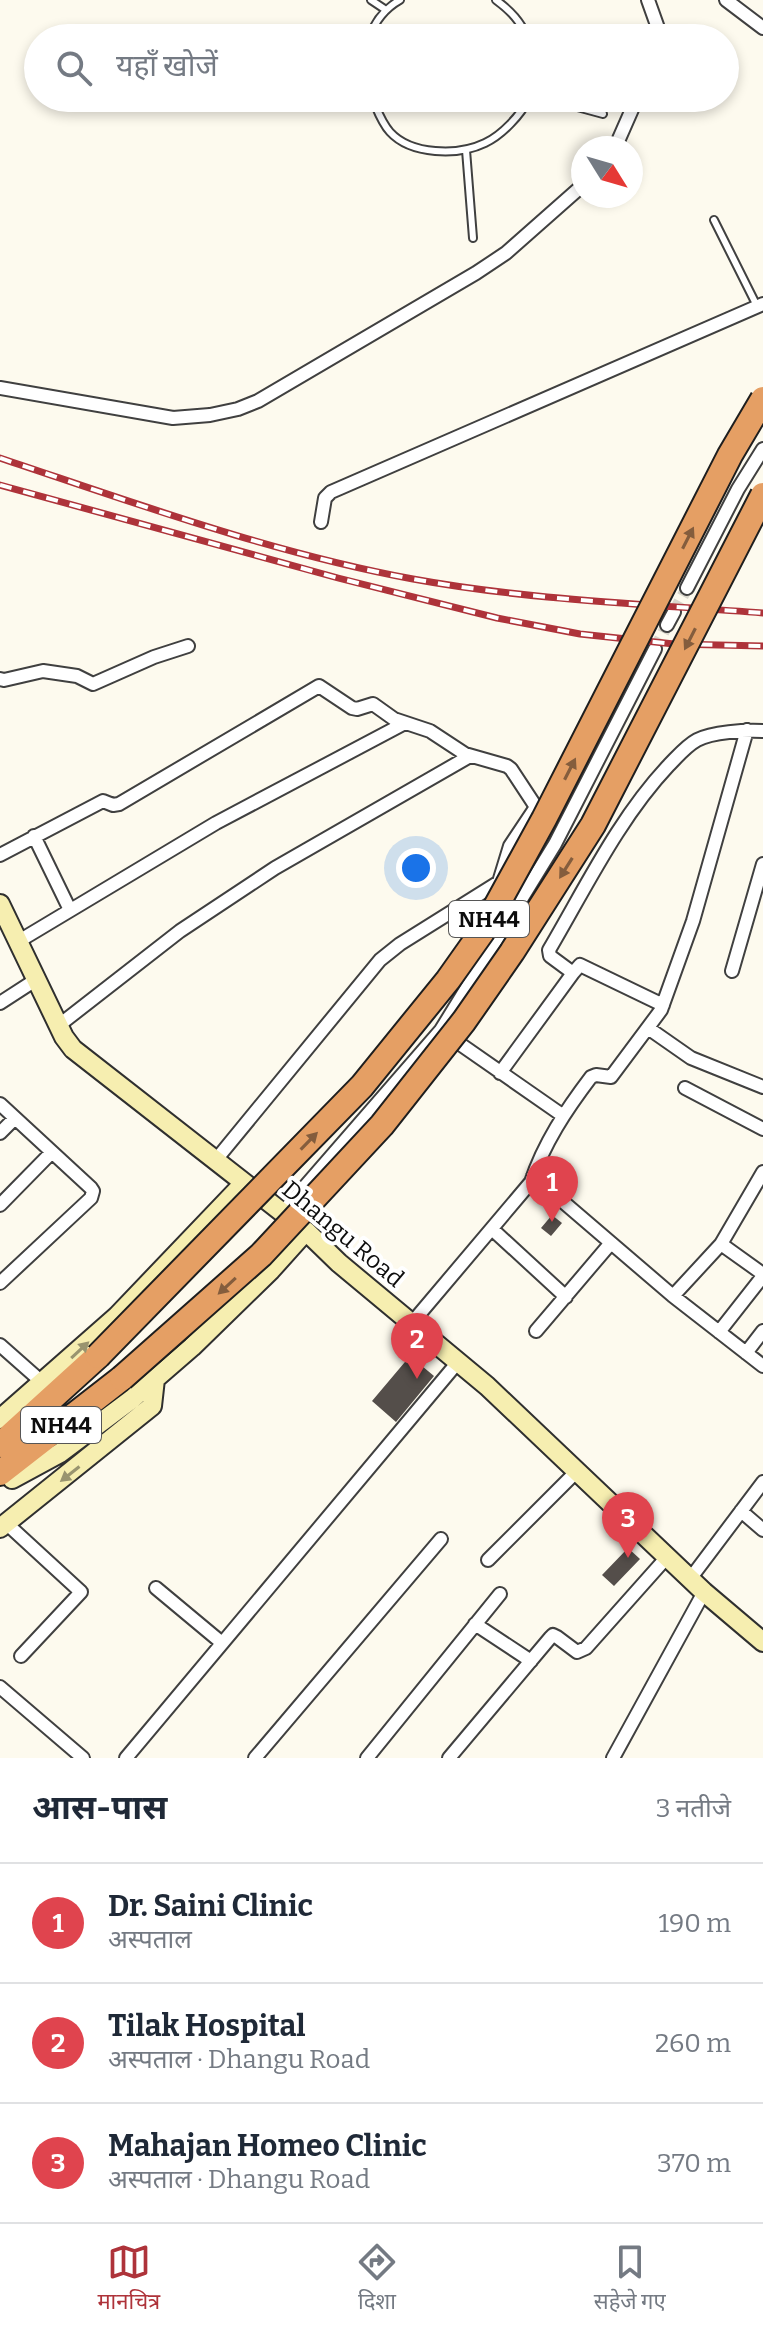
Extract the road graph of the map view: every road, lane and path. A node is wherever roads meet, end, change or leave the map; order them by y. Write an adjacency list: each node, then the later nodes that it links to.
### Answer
1 (371, 0): 6 (lane)
2 (400, 0): 6 (lane)
3 (496, 0): 8 (lane)
4 (648, 0): 9 (street)
5 (726, 0): 10 (street)
6 (386, 10): 7 (lane)
7 (374, 24)
8 (520, 24)
9 (657, 24)
10 (763, 28)
11 (378, 112): 17 (lane)
12 (519, 112): 17 (lane)
13 (596, 112): 15 (lane)
14 (631, 112): 16 (street)
15 (603, 114)
16 (620, 136)
17 (466, 150): 20 (lane)
18 (571, 196): 22 (street)
19 (714, 220): 21 (lane)
20 (473, 238)
21 (760, 306): 26 (street)
22 (0, 388)
23 (763, 399): 85 (highway, NH44, one-way to 23, bridge)
24 (763, 449): 27 (street)
25 (763, 495): 87 (highway, NH44, one-way to 87, bridge)
26 (321, 522)
27 (687, 588)
28 (674, 612): 29 (street)
29 (667, 625)
30 (188, 646): 32 (street)
31 (655, 649): 50 (street)
32 (0, 679)
33 (405, 723): 36 (street); 37 (street); 41 (street)
34 (747, 730): 35 (street); 44 (street); 47 (street)
35 (763, 731)
36 (470, 756): 48 (street); 60 (street)
37 (34, 836): 38 (street); 41 (street)
38 (0, 855)
39 (763, 864): 43 (street)
40 (0, 904): 42 (street, Dhangu Road)
41 (70, 910): 42 (street)
42 (19, 941): 45 (street, Dhangu Road)
43 (732, 971)
44 (573, 973): 47 (street); 51 (street)
45 (37, 979): 46 (street); 48 (street, Dhangu Road)
46 (0, 1003)
47 (663, 1005): 49 (street)
48 (58, 1026): 60 (street, Dhangu Road)
49 (648, 1028): 52 (street); 55 (street)
50 (441, 1030): 51 (street); 65 (street)
51 (500, 1073): 55 (street)
52 (763, 1087)
53 (685, 1088): 57 (street)
54 (0, 1104): 56 (street)
55 (562, 1115): 62 (street)
56 (15, 1118): 58 (street); 59 (street)
57 (763, 1129)
58 (0, 1133)
59 (52, 1152): 64 (street); 71 (street)
60 (215, 1161): 63 (street, Dhangu Road)
61 (763, 1172): 69 (street)
62 (533, 1176): 66 (street); 68 (street)
63 (244, 1183): 65 (street, Dhangu Road); 83 (street, one-way to 63)
64 (0, 1205)
65 (282, 1213): 67 (street, Dhangu Road)
66 (492, 1229): 73 (street); 74 (street)
67 (306, 1231): 74 (street, Dhangu Road); 82 (street)
68 (610, 1244): 72 (street); 73 (street)
69 (721, 1244): 70 (street); 72 (street)
70 (763, 1275): 77 (street)
71 (0, 1283)
72 (673, 1296): 77 (street)
73 (566, 1297): 75 (street)
74 (411, 1324): 80 (street, Dhangu Road)
75 (536, 1331)
76 (763, 1331): 79 (street)
77 (719, 1332): 79 (street)
78 (0, 1345): 83 (street)
79 (746, 1353): 81 (street)
80 (458, 1362): 86 (street, Dhangu Road); 100 (street)
81 (763, 1366)
82 (155, 1379): 87 (street); 90 (street, one-way to 90)
83 (43, 1383): 84 (street)
84 (0, 1419)
85 (0, 1445)
86 (577, 1471): 93 (street, Dhangu Road); 94 (street)
87 (4, 1481)
88 (763, 1482): 89 (street)
89 (741, 1511): 91 (street); 95 (street)
90 (3, 1526): 101 (street)
91 (763, 1530)
92 (441, 1539): 106 (street)
93 (667, 1557): 95 (street, Dhangu Road); 102 (street)
94 (488, 1560)
95 (697, 1586): 99 (street, Dhangu Road); 109 (street)
96 (156, 1588): 100 (street)
97 (500, 1594): 98 (street)
98 (475, 1624): 102 (street); 107 (street)
99 (763, 1642)
100 (222, 1643): 105 (street)
101 (21, 1656)
102 (531, 1661): 108 (street)
103 (0, 1687): 104 (street)
104 (83, 1758)
105 (126, 1758)
106 (255, 1758)
107 (367, 1758)
108 (449, 1758)
109 (613, 1758)

